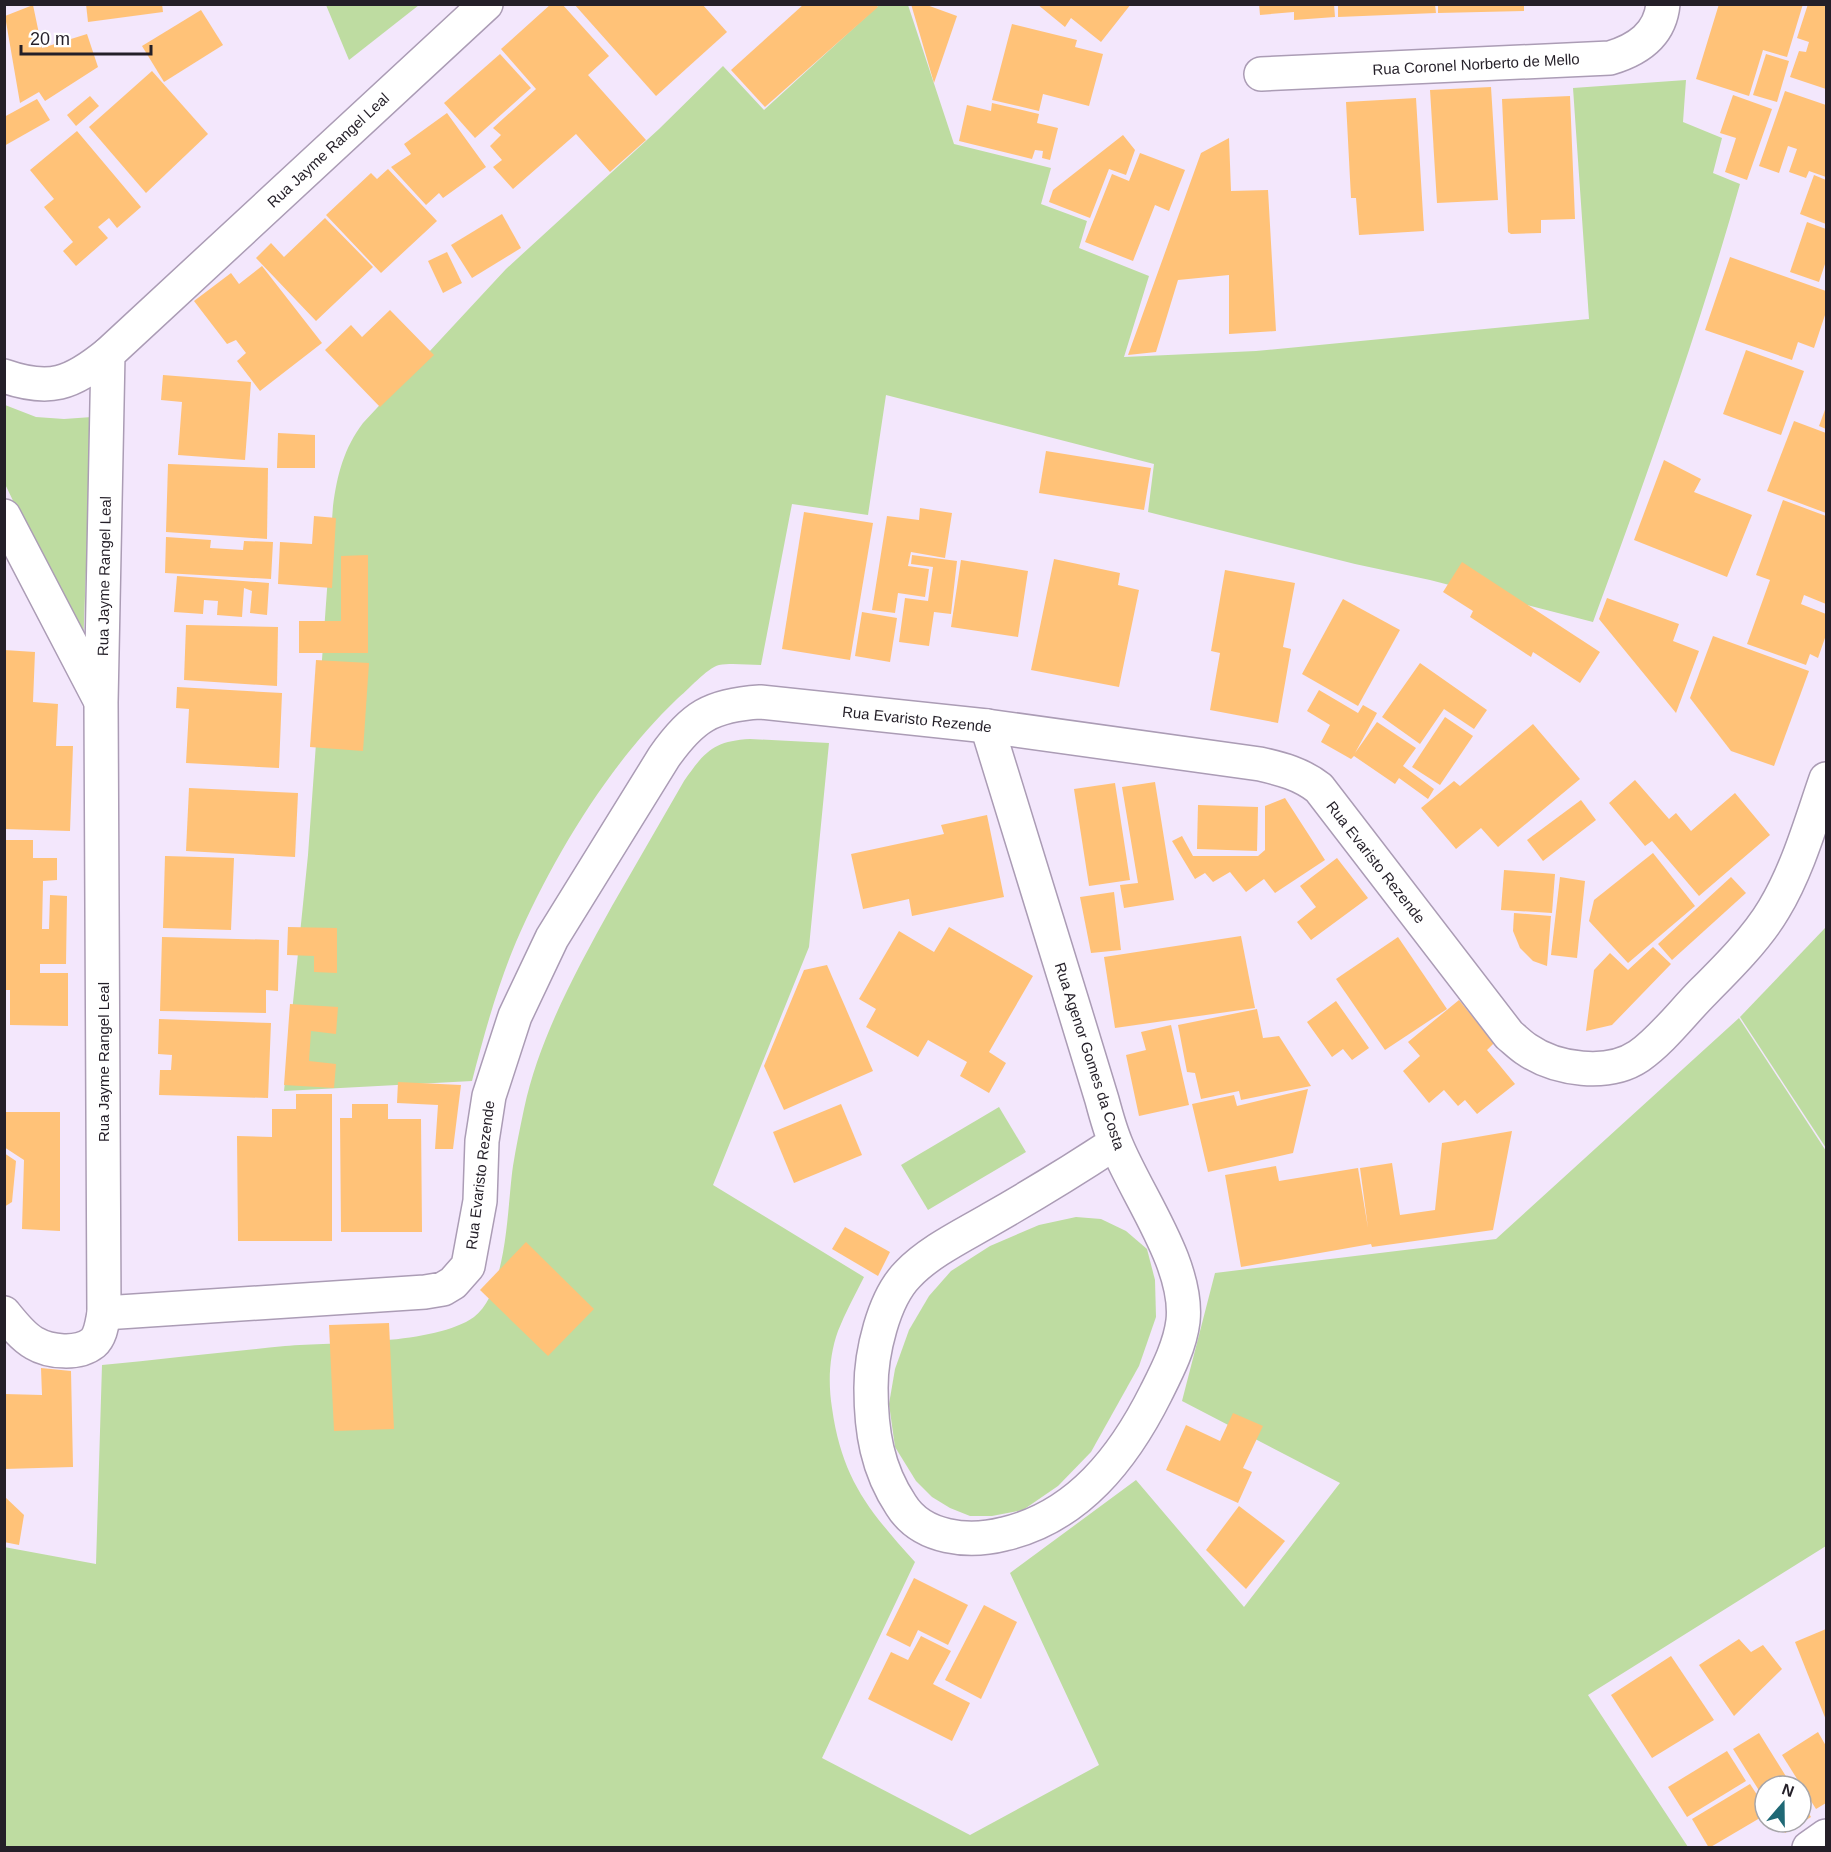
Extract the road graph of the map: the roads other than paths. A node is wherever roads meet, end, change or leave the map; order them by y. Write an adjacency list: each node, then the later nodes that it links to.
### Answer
1 (486, 4): 4 (street, Rua Jayme Rangel Leal)
2 (1662, 4): 3 (street, Rua Coronel Norberto de Mello)
3 (1261, 74)
4 (108, 354): 5 (street); 7 (street, Rua Jayme Rangel Leal)
5 (4, 376)
6 (4, 516): 7 (street)
7 (101, 702): 12 (street, Rua Jayme Rangel Leal)
8 (987, 726): 9 (street, Rua Evaristo Rezende); 10 (street, Rua Agenor Gomes da Costa); 12 (street, Rua Evaristo Rezende)
9 (1827, 779)
10 (1115, 1143): 10 (street, Rua Agenor Gomes da Costa)
11 (4, 1313): 12 (street, Rua Jayme Rangel Leal)
12 (104, 1313)
13 (1827, 1836): 14 (street)
14 (1809, 1848)

